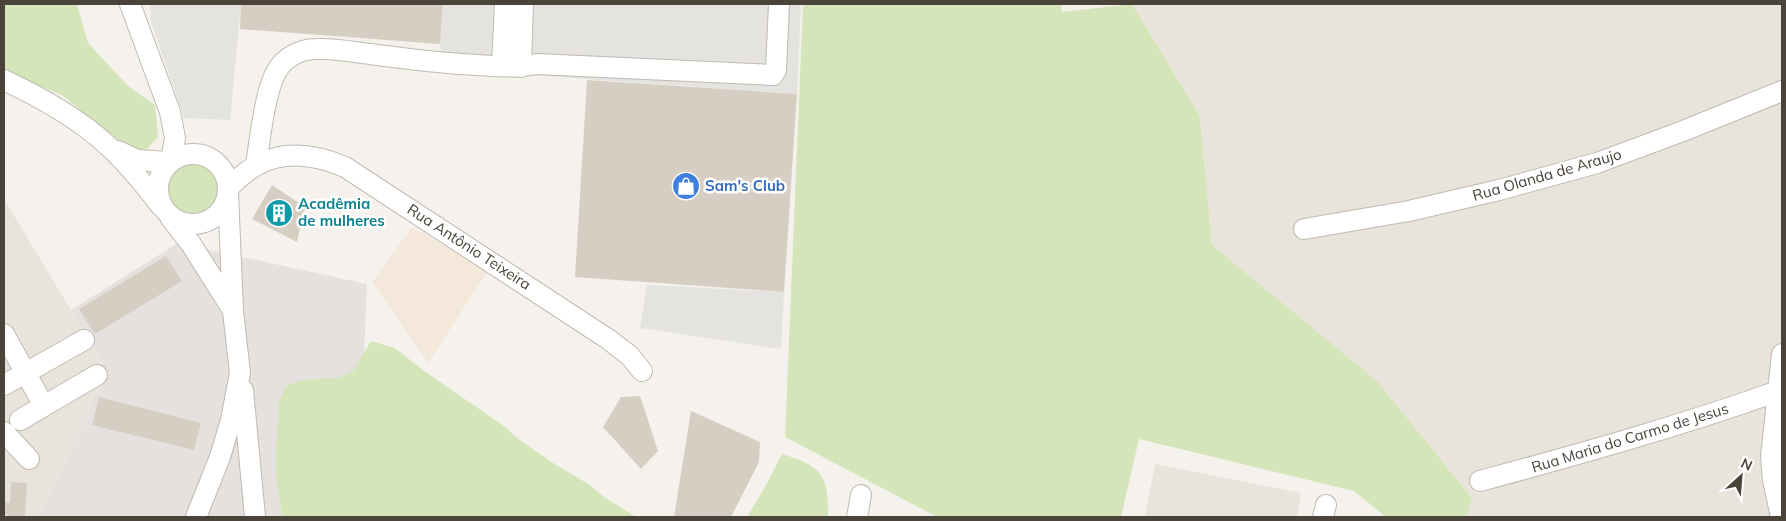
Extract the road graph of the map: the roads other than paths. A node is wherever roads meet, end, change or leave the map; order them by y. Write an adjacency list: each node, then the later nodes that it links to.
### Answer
1 (130, 4): 11 (street)
2 (505, 4): 5 (street)
3 (523, 4): 5 (street)
4 (779, 4): 6 (street)
5 (513, 24): 6 (street)
6 (511, 67): 12 (street)
7 (4, 80): 9 (street)
8 (1782, 91): 15 (street, Rua Olanda de Araujo)
9 (108, 145): 11 (street); 14 (street)
10 (210, 158): 11 (street); 12 (street); 13 (street)
11 (170, 162): 14 (street)
12 (254, 166): 13 (street, Rua Antônio Teixeira); 20 (street, Rua Antônio Teixeira)
13 (228, 190): 14 (street); 16 (street)
14 (166, 211): 16 (street)
15 (1304, 228)
16 (234, 312): 22 (street)
17 (4, 334): 21 (street)
18 (84, 340): 21 (street)
19 (1782, 354): 25 (street)
20 (642, 370)
21 (25, 373): 24 (street); 26 (street)
22 (240, 373): 31 (street); 32 (street)
23 (97, 376): 26 (street)
24 (4, 385)
25 (1778, 391): 29 (street, Rua Maria do Carmo de Jesus); 34 (street)
26 (44, 406): 27 (street)
27 (12, 426): 28 (street)
28 (29, 459)
29 (1480, 481)
30 (861, 495): 33 (street)
31 (196, 517)
32 (256, 517)
33 (857, 517)
34 (1781, 517)

